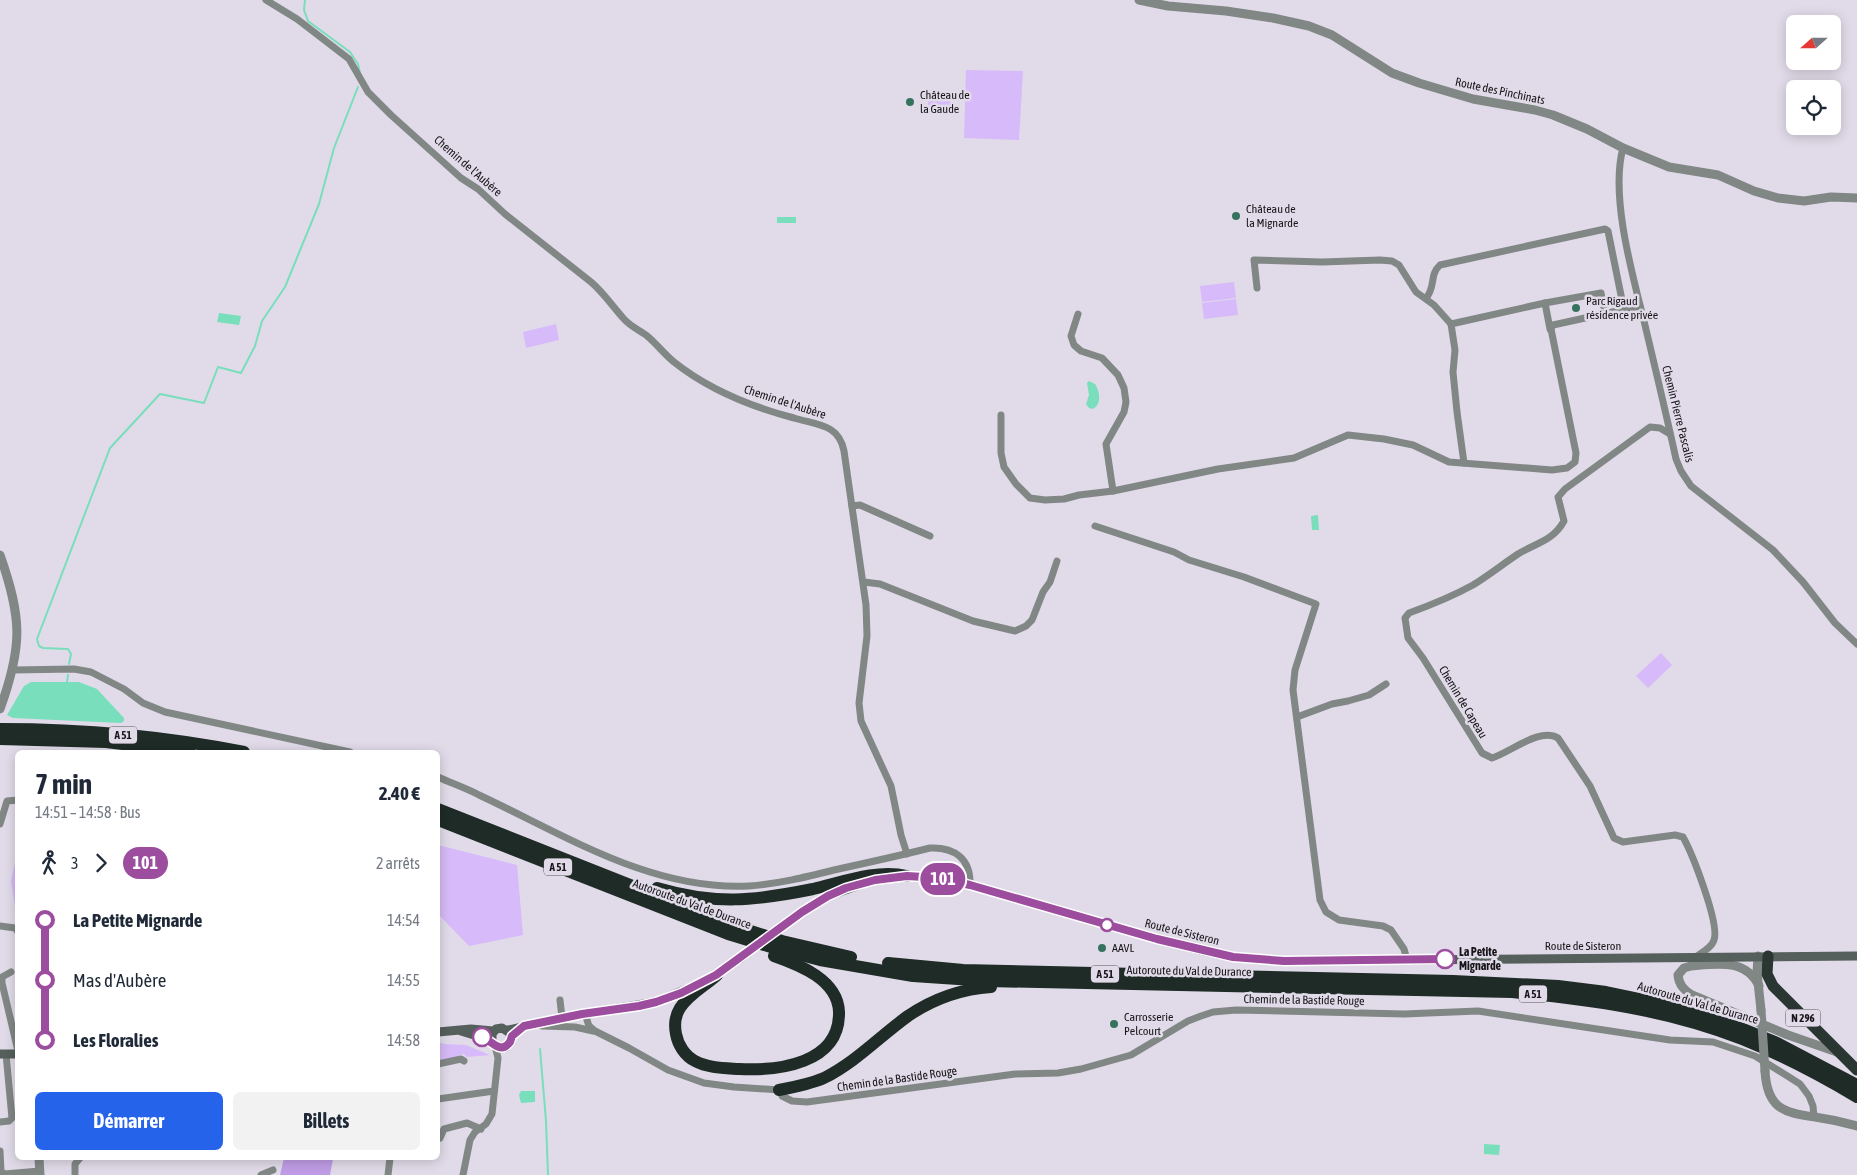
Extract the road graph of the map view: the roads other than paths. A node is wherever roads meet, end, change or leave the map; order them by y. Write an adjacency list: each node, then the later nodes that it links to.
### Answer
1 (266, 0): 18 (street, Chemin de l'Aubère)
2 (1139, 0): 3 (street, Route des Pinchinats)
3 (1623, 148): 4 (street, Route des Pinchinats); 8 (street, Chemin Pierre Pascalis)
4 (1857, 198)
5 (1257, 288): 6 (street)
6 (1426, 298): 9 (street); 12 (street)
7 (1546, 303): 10 (street); 12 (street); 13 (street)
8 (1640, 306): 9 (street); 15 (street, Chemin Pierre Pascalis)
9 (1624, 310): 10 (street)
10 (1605, 313): 13 (street)
11 (1078, 314): 17 (street)
12 (1451, 324): 16 (street)
13 (1551, 330): 16 (street)
14 (1001, 415): 17 (street)
15 (1670, 434): 25 (street, Chemin Pierre Pascalis); 47 (street, Chemin de Capeau)
16 (1464, 463): 17 (street)
17 (1113, 491)
18 (852, 506): 20 (street); 24 (street, Chemin de l'Aubère)
19 (1095, 526): 29 (street)
20 (930, 536)
21 (0, 555): 23 (street)
22 (1057, 561): 24 (street)
23 (5, 582): 26 (street)
24 (864, 582): 41 (street, Chemin de l'Aubère)
25 (1857, 644)
26 (13, 670): 28 (street); 34 (street)
27 (1386, 684): 29 (street)
28 (0, 708)
29 (1296, 717): 51 (street)
30 (0, 729): 33 (highway, A 51)
31 (0, 739): 32 (highway, A 51)
32 (173, 750)
33 (232, 750)
34 (341, 750)
35 (440, 778): 41 (street)
36 (15, 800): 40 (street)
37 (440, 809): 42 (highway)
38 (440, 809): 74 (highway, Autoroute du Val de Durance / A 51)
39 (440, 821): 44 (highway, Autoroute du Val de Durance / A 51)
40 (0, 824)
41 (906, 854): 43 (street)
42 (907, 876): 43 (main road, Route de Sisteron); 53 (main road, Route de Sisteron, bridge)
43 (970, 885): 51 (main road, Route de Sisteron)
44 (678, 915): 53 (highway); 54 (highway, Autoroute du Val de Durance / A 51)
45 (0, 926): 46 (street)
46 (15, 928)
47 (1698, 956): 49 (main road, Route de Sisteron); 50 (main road, Route de Sisteron)
48 (1857, 956): 50 (main road, Route de Sisteron)
49 (1648, 958): 50 (main road, Route de Sisteron); 51 (main road, Route de Sisteron)
50 (1763, 959): 55 (street); 68 (highway, N 296)
51 (1407, 960)
52 (12, 972): 65 (street)
53 (716, 975): 57 (main road, Route de Sisteron)
54 (1189, 985): 75 (highway); 77 (highway, Autoroute du Val de Durance / A 51)
55 (1759, 986): 68 (street); 79 (street, bridge)
56 (560, 1000): 58 (street)
57 (584, 1014): 58 (main road, Route de Sisteron); 62 (street)
58 (562, 1018): 59 (main road, Route de Sisteron)
59 (524, 1026): 62 (street); 64 (main road)
60 (461, 1031): 61 (main road); 63 (main road); 66 (main road)
61 (493, 1031): 64 (main road); 66 (main road)
62 (595, 1031): 75 (street)
63 (440, 1032)
64 (510, 1033): 67 (main road)
65 (15, 1039)
66 (494, 1044): 67 (main road); 70 (street)
67 (506, 1047): 70 (street)
68 (1839, 1053): 73 (highway, N 296)
69 (3, 1054): 80 (street)
70 (498, 1058): 76 (street)
71 (464, 1061): 72 (street)
72 (440, 1064)
73 (1857, 1070)
74 (1857, 1085)
75 (779, 1090): 79 (street, Chemin de la Bastide Rouge)
76 (494, 1091): 78 (street); 82 (street)
77 (1857, 1097)
78 (440, 1099)
79 (1814, 1117): 81 (street)
80 (0, 1122)
81 (1857, 1126)
82 (481, 1129): 83 (street); 93 (street)
83 (440, 1138)
84 (0, 1151): 89 (street)
85 (39, 1160): 89 (street)
86 (77, 1160): 90 (street)
87 (390, 1160): 92 (street)
88 (273, 1170): 91 (street)
89 (40, 1173)
90 (75, 1175)
91 (261, 1175)
92 (388, 1175)
93 (464, 1175)

